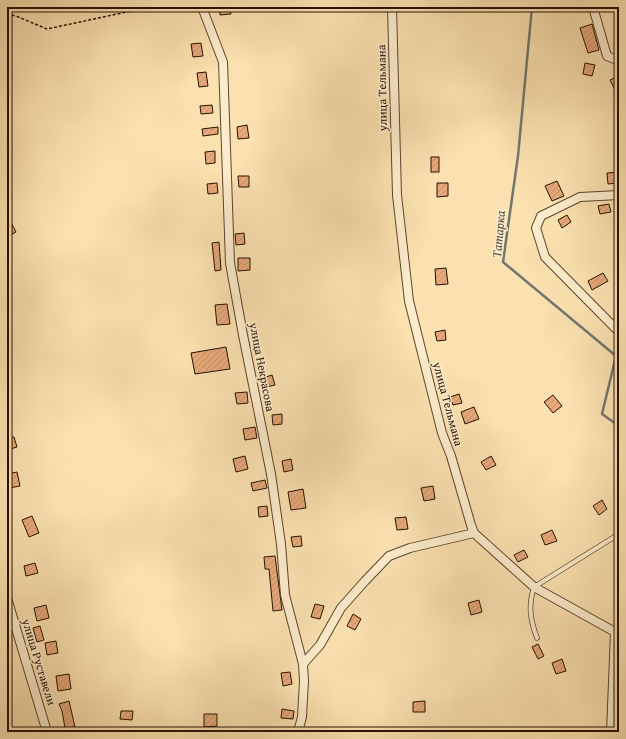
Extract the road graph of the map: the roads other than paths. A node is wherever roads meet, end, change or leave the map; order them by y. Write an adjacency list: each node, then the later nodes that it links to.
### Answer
1 (202, 7): 12 (street, улица Некрасова)
2 (392, 7): 7 (street, улица Тельмана)
3 (593, 7): 4 (street)
4 (619, 61)
5 (619, 195): 6 (street)
6 (619, 332)
7 (474, 533): 9 (street); 12 (street)
8 (619, 534): 9 (lane)
9 (534, 586): 11 (lane); 15 (street)
10 (7, 598): 13 (street, улица Руставели)
11 (537, 638)
12 (303, 664): 14 (street, улица Некрасова)
13 (47, 732)
14 (298, 732)
15 (611, 732)

